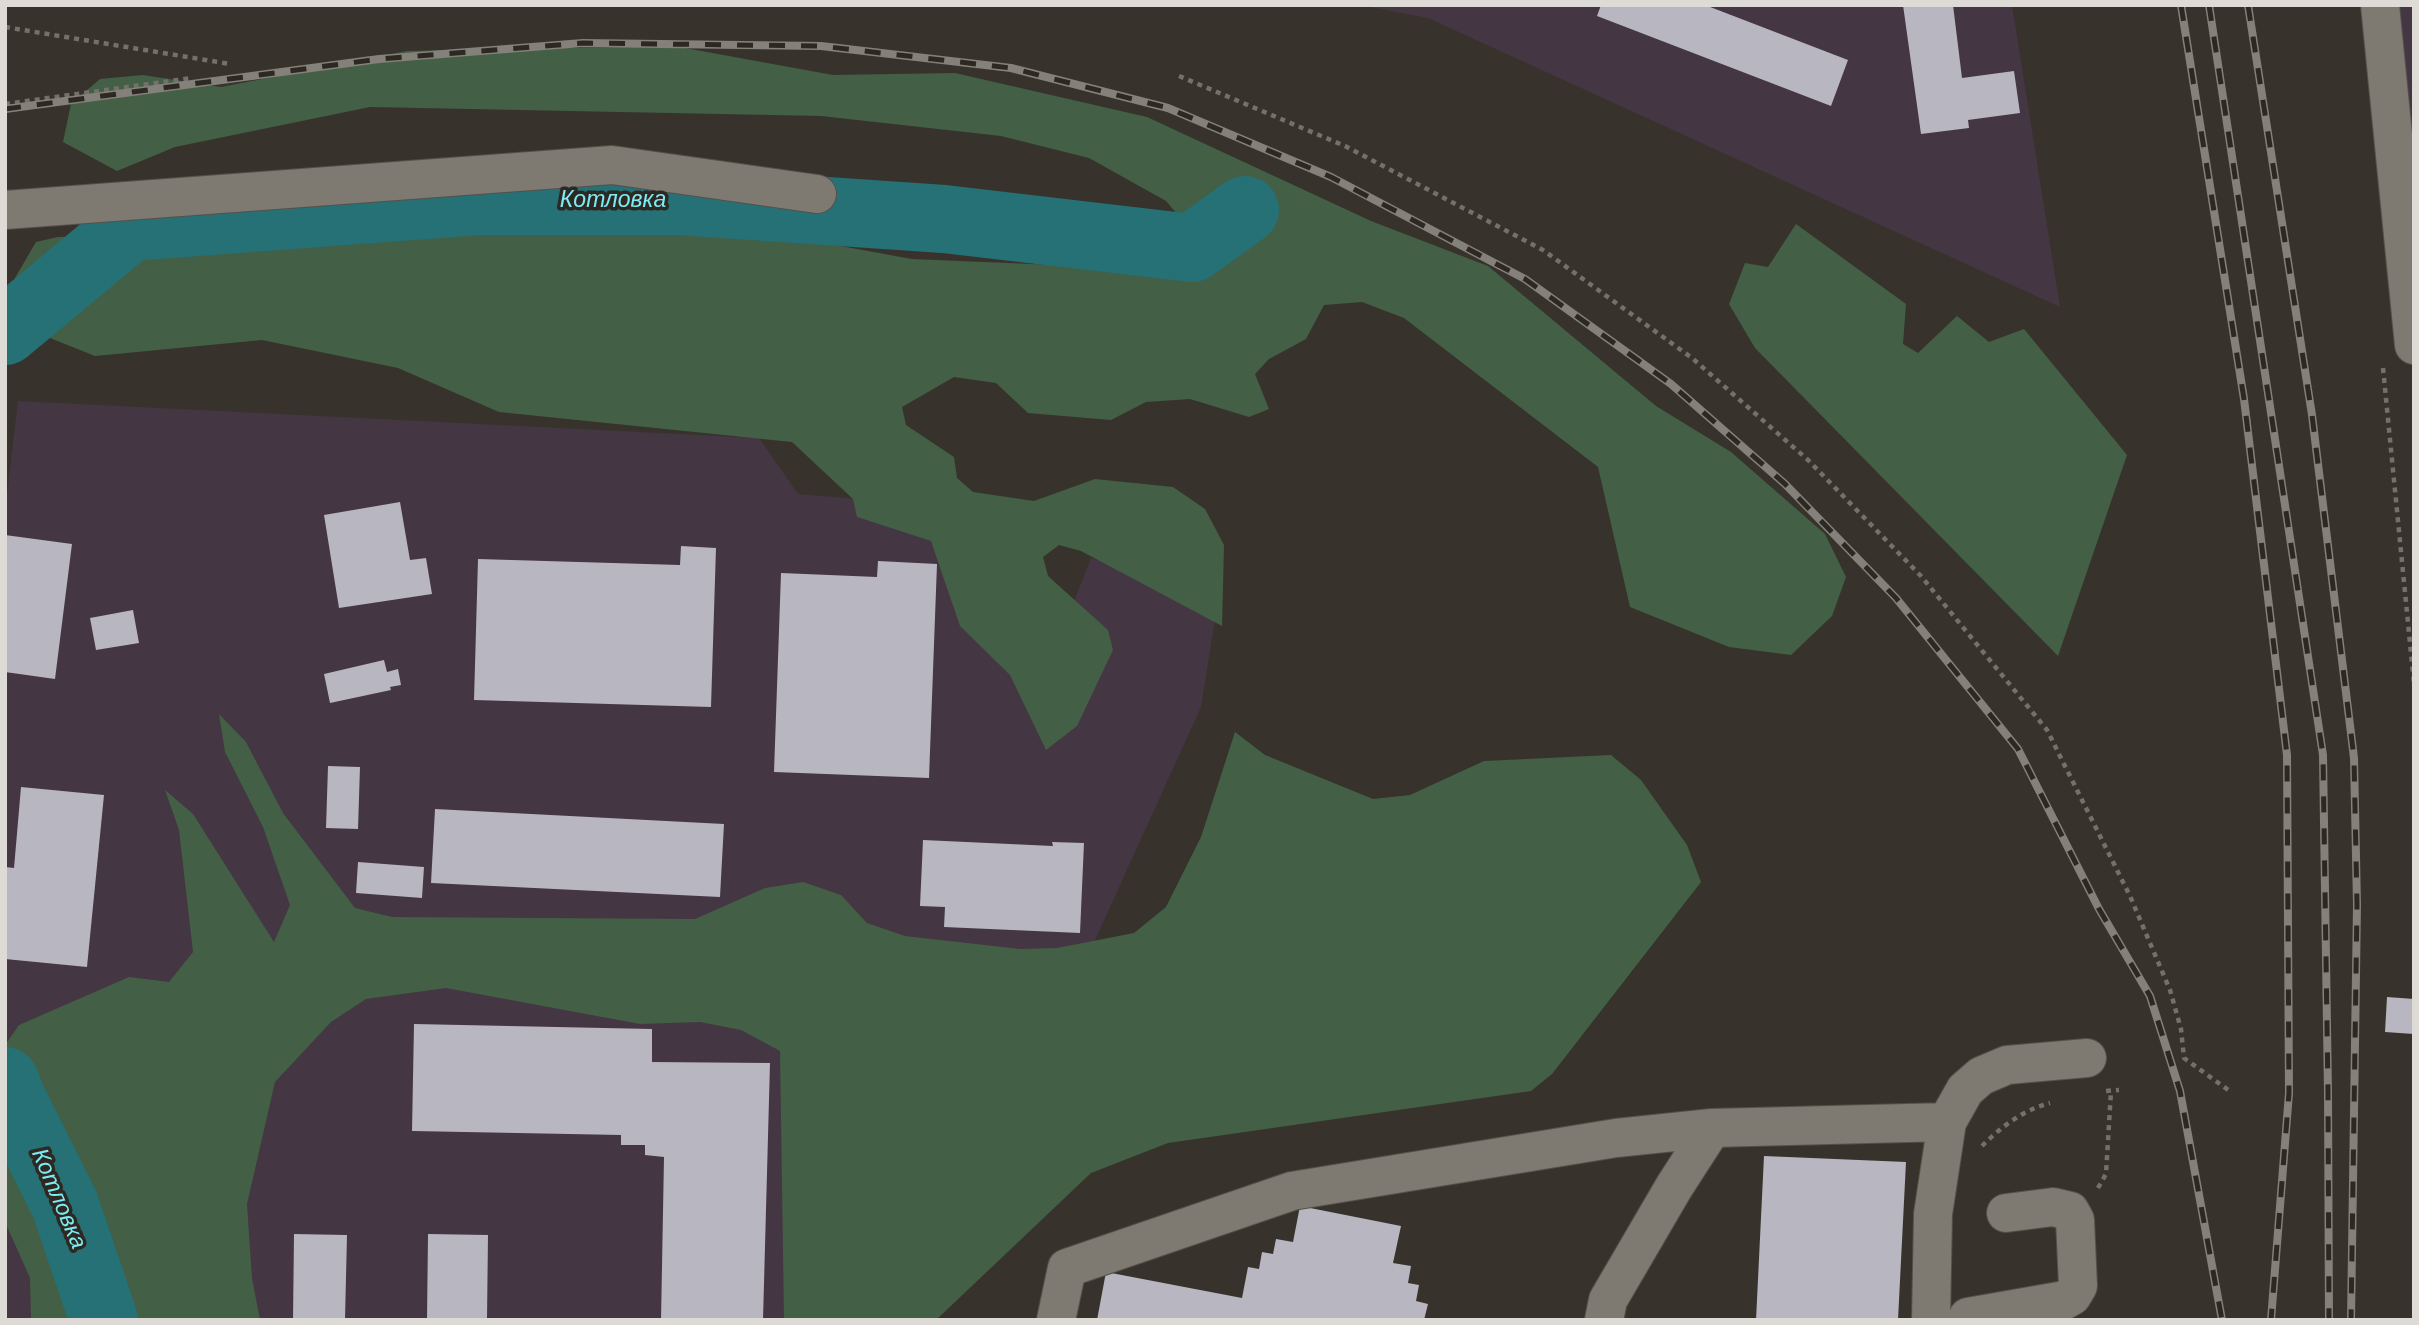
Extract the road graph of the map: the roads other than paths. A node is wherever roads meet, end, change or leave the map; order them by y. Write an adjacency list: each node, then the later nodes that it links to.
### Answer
1 (2380, 5): 4 (street)
2 (817, 194): 3 (street)
3 (5, 210)
4 (2414, 345)
5 (2087, 1058): 6 (street)
6 (1947, 1122): 7 (street); 12 (street)
7 (1712, 1128): 10 (street); 11 (street)
8 (2006, 1213): 9 (street)
9 (1968, 1317)
10 (1056, 1320)
11 (1604, 1320)
12 (1931, 1320)

